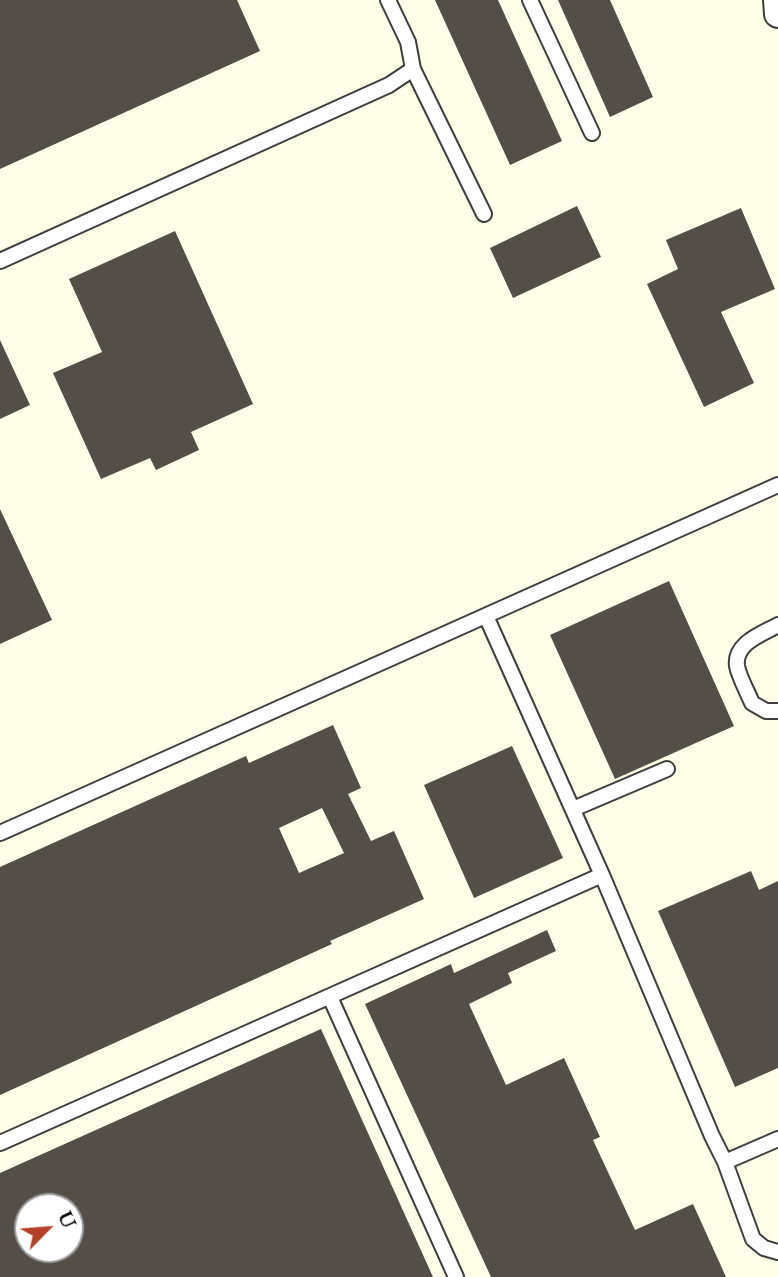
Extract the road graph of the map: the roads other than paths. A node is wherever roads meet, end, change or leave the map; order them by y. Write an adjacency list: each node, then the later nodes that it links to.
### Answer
1 (388, 0): 5 (lane)
2 (530, 0): 6 (lane)
3 (776, 0): 4 (street)
4 (778, 14)
5 (413, 69): 7 (lane); 8 (lane)
6 (592, 134)
7 (484, 214)
8 (0, 261)
9 (778, 485): 10 (lane)
10 (486, 616): 14 (lane); 15 (lane)
11 (778, 625): 12 (lane)
12 (778, 711)
13 (667, 769): 14 (lane)
14 (573, 809): 16 (lane)
15 (0, 833)
16 (602, 875): 17 (lane); 20 (lane)
17 (330, 997): 19 (lane); 22 (lane)
18 (778, 1139): 20 (lane)
19 (0, 1143)
20 (725, 1162): 21 (lane)
21 (778, 1252)
22 (456, 1277)

